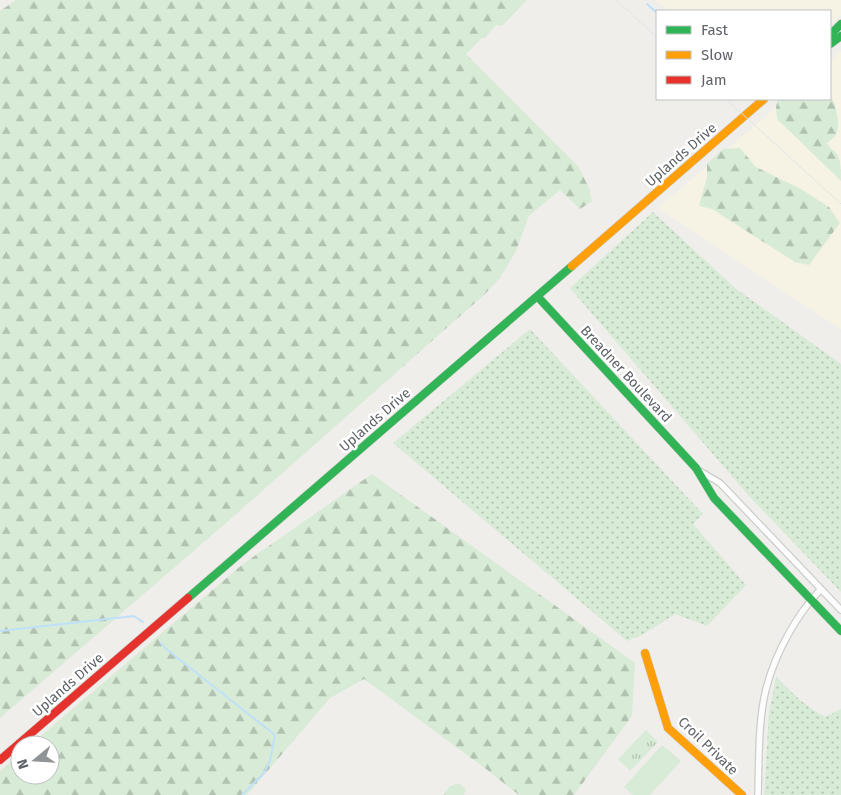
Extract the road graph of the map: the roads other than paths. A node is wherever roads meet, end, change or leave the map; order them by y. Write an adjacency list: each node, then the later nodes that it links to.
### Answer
1 (841, 24): 2 (main road)
2 (831, 34)
3 (763, 100): 4 (main road, Uplands Drive)
4 (538, 296): 5 (main road, Breadner Boulevard); 11 (main road, Uplands Drive)
5 (696, 468): 6 (street, Breadner Boulevard); 7 (main road, Breadner Boulevard)
6 (821, 589): 7 (street); 8 (street, Breadner Boulevard)
7 (811, 599): 9 (main road, Breadner Boulevard); 13 (street)
8 (841, 610)
9 (841, 631)
10 (645, 653): 12 (main road, Croil Private)
11 (0, 760)
12 (742, 795)
13 (758, 795)

